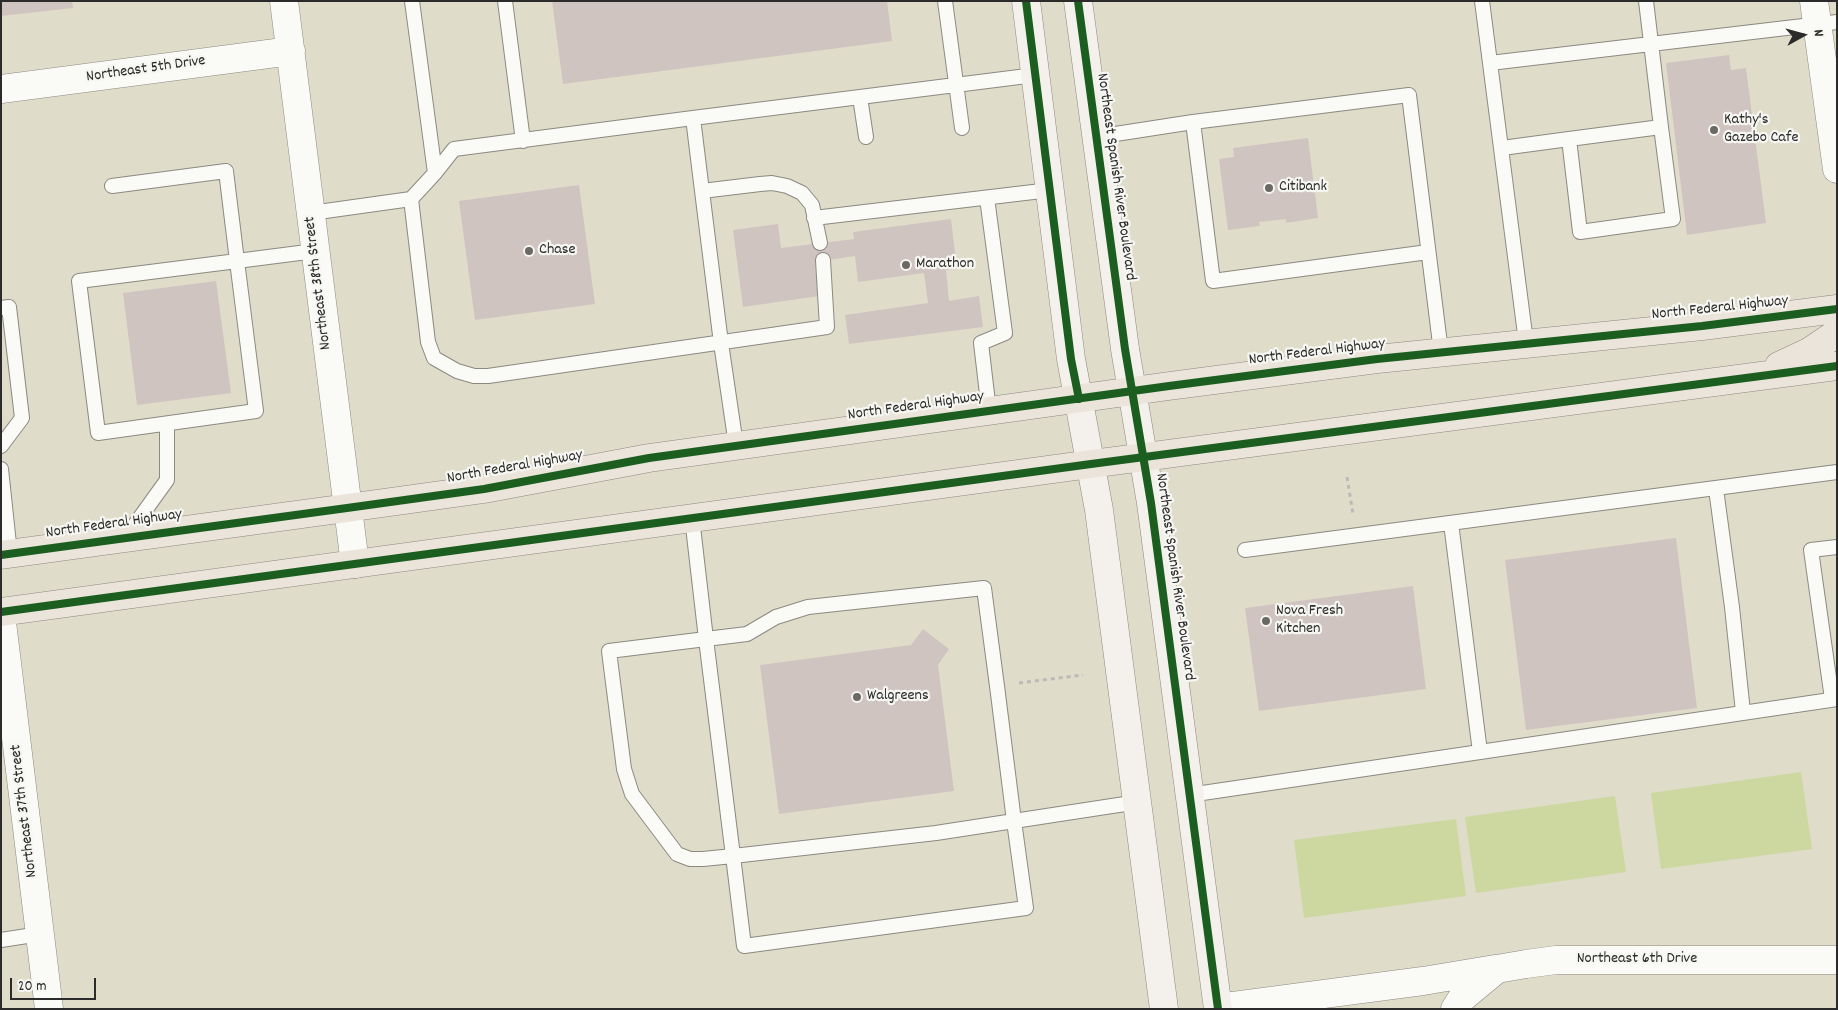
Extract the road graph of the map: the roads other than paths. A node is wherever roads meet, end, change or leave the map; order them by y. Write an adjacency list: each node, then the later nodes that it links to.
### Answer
1 (284, 1): 11 (street, Northeast 38th Street)
2 (412, 1): 27 (lane)
3 (504, 1): 24 (lane)
4 (945, 1): 14 (lane)
5 (1026, 1): 13 (main road)
6 (1078, 1): 22 (main road, Northeast Spanish River Boulevard)
7 (1482, 1): 12 (lane)
8 (1646, 1): 10 (lane)
9 (1823, 16): 10 (lane); 26 (street)
10 (1651, 44): 12 (lane); 19 (lane)
11 (291, 50): 15 (street, Northeast 5th Drive); 33 (street, Northeast 38th Street)
12 (1490, 62): 25 (lane)
13 (1035, 75): 14 (lane); 29 (main road)
14 (957, 85): 16 (lane); 20 (lane)
15 (1, 89)
16 (860, 97): 17 (lane); 21 (lane)
17 (693, 118): 24 (lane); 30 (lane)
18 (1193, 122): 22 (lane); 37 (lane); 37 (lane)
19 (1661, 127): 23 (lane); 23 (lane)
20 (962, 128)
21 (866, 136)
22 (1096, 137): 48 (main road, Northeast Spanish River Boulevard)
23 (1569, 139): 25 (lane)
24 (523, 140): 27 (lane)
25 (1502, 148): 43 (lane)
26 (1837, 169)
27 (435, 173): 32 (lane)
28 (112, 186): 39 (lane)
29 (1050, 190): 31 (lane); 49 (main road)
30 (702, 191): 34 (lane); 44 (lane)
31 (987, 198): 34 (lane); 50 (lane)
32 (411, 199): 33 (lane); 44 (lane)
33 (310, 214): 36 (street, Northeast 38th Street)
34 (814, 218): 35 (lane)
35 (820, 243)
36 (315, 252): 39 (lane); 59 (street, Northeast 38th Street)
37 (1428, 252): 45 (lane)
38 (823, 260): 44 (lane)
39 (237, 261): 51 (lane); 51 (lane)
40 (1, 308): 53 (lane)
41 (1837, 309): 43 (main road, North Federal Highway)
42 (1837, 333): 47 (main road)
43 (1526, 342): 45 (main road, North Federal Highway)
44 (721, 343): 52 (lane)
45 (1441, 352): 48 (main road, North Federal Highway)
46 (1837, 366): 47 (main road)
47 (1758, 377): 54 (main road)
48 (1132, 391): 49 (main road, North Federal Highway); 54 (main road, Northeast Spanish River Boulevard)
49 (1079, 398): 50 (main road, North Federal Highway); 55 (main road)
50 (990, 411): 52 (main road, North Federal Highway)
51 (167, 424): 62 (lane)
52 (736, 445): 59 (main road, North Federal Highway)
53 (1, 446)
54 (1143, 458): 55 (main road); 72 (main road, Northeast Spanish River Boulevard)
55 (1091, 464): 60 (main road); 73 (main road)
56 (1, 469): 65 (lane)
57 (1837, 472): 58 (lane)
58 (1716, 489): 61 (lane); 70 (lane)
59 (347, 508): 62 (main road, North Federal Highway); 66 (street, Northeast 38th Street)
60 (692, 518): 66 (main road); 68 (lane)
61 (1451, 523): 64 (lane); 71 (lane)
62 (126, 538): 65 (main road, North Federal Highway)
63 (1837, 547): 69 (lane)
64 (1245, 550)
65 (6, 554)
66 (355, 564): 67 (main road)
67 (1, 612): 76 (street, Northeast 37th Street)
68 (706, 639): 74 (lane); 75 (lane); 75 (lane)
69 (1834, 699): 70 (lane)
70 (1743, 712): 71 (lane)
71 (1480, 752): 72 (lane)
72 (1189, 795): 83 (main road, Northeast Spanish River Boulevard)
73 (1138, 802): 74 (lane); 82 (main road)
74 (1014, 821): 75 (lane); 75 (lane)
75 (733, 856)
76 (40, 934): 77 (lane); 81 (street, Northeast 37th Street)
77 (1, 940)
78 (1837, 960): 79 (street, Northeast 6th Drive)
79 (1497, 968): 80 (street, Northeast 6th Drive); 84 (street)
80 (1353, 1000): 83 (street, Northeast 6th Drive)
81 (49, 1009)
82 (1164, 1009)
83 (1218, 1009)
84 (1455, 1009)

